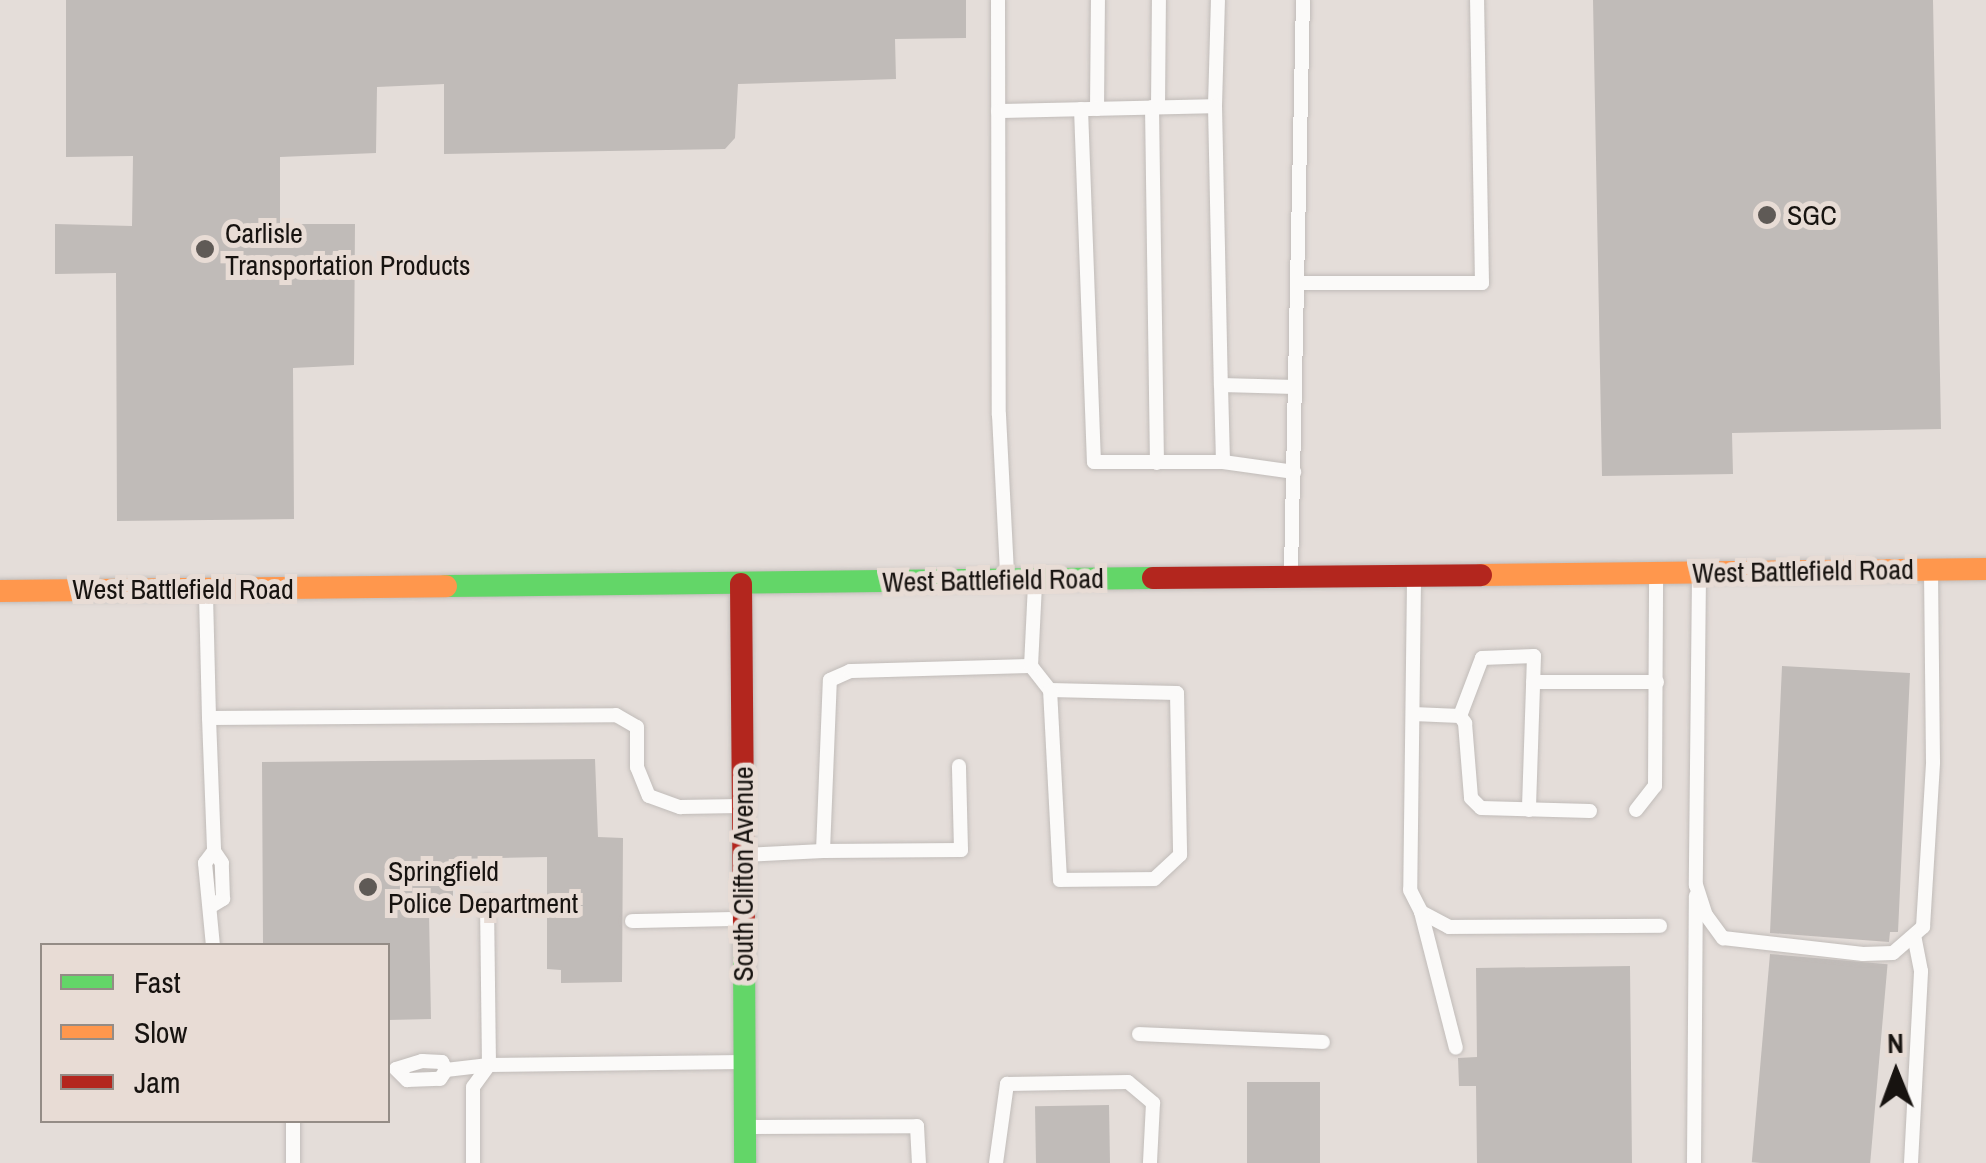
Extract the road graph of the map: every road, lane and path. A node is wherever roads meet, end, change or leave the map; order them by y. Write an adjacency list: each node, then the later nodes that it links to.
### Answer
1 (998, 0): 11 (lane)
2 (1098, 0): 9 (lane)
3 (1158, 0): 8 (lane)
4 (1218, 0): 7 (lane)
5 (1303, 0): 12 (lane)
6 (1478, 0): 12 (lane)
7 (1215, 106): 8 (lane); 13 (lane)
8 (1155, 107): 9 (lane); 15 (lane)
9 (1097, 108): 10 (lane)
10 (1080, 109): 11 (lane); 15 (lane)
11 (998, 111): 24 (lane)
12 (1297, 284): 14 (lane)
13 (1221, 385): 14 (lane); 16 (lane)
14 (1295, 387): 17 (lane)
15 (1157, 462): 16 (lane)
16 (1223, 462): 17 (lane)
17 (1294, 472): 23 (lane)
18 (1986, 569): 19 (main road, West Battlefield Road)
19 (1932, 570): 21 (main road, West Battlefield Road); 49 (lane)
20 (1656, 572): 21 (main road, West Battlefield Road); 22 (main road, West Battlefield Road); 31 (lane)
21 (1699, 572): 43 (lane)
22 (1414, 575): 23 (main road, West Battlefield Road); 33 (lane)
23 (1291, 576): 25 (main road, West Battlefield Road)
24 (1007, 579): 25 (main road, West Battlefield Road); 26 (main road, West Battlefield Road)
25 (1036, 579): 29 (lane)
26 (742, 584): 27 (main road, West Battlefield Road); 37 (main road, South Clifton Avenue)
27 (206, 589): 28 (main road, West Battlefield Road); 35 (lane)
28 (0, 590)
29 (1031, 666): 32 (lane); 41 (lane)
30 (1533, 682): 31 (lane); 34 (lane); 38 (lane)
31 (1657, 688): 39 (lane)
32 (1050, 690): 32 (lane)
33 (1413, 714): 34 (lane); 45 (lane)
34 (1460, 716): 38 (lane)
35 (210, 718): 37 (lane); 50 (lane)
36 (959, 766): 41 (lane)
37 (743, 806): 42 (main road, South Clifton Avenue)
38 (1529, 810): 40 (lane)
39 (1636, 810)
40 (1590, 811)
41 (823, 851): 42 (lane)
42 (743, 855): 46 (main road, South Clifton Avenue)
43 (1696, 885): 49 (lane); 65 (lane)
44 (487, 902): 55 (lane)
45 (1421, 912): 48 (lane); 53 (lane)
46 (744, 920): 47 (lane); 54 (main road, South Clifton Avenue)
47 (632, 921)
48 (1660, 926)
49 (1915, 939): 66 (lane)
50 (213, 943)
51 (1139, 1034): 52 (lane)
52 (1323, 1042)
53 (1456, 1048)
54 (744, 1062): 55 (lane); 58 (main road, South Clifton Avenue)
55 (489, 1065): 56 (lane); 60 (lane)
56 (392, 1070)
57 (293, 1123): 59 (lane)
58 (745, 1127): 61 (main road, South Clifton Avenue); 62 (lane)
59 (293, 1163)
60 (474, 1163)
61 (745, 1163)
62 (918, 1163)
63 (996, 1163): 64 (lane)
64 (1150, 1163)
65 (1694, 1163)
66 (1912, 1163)

